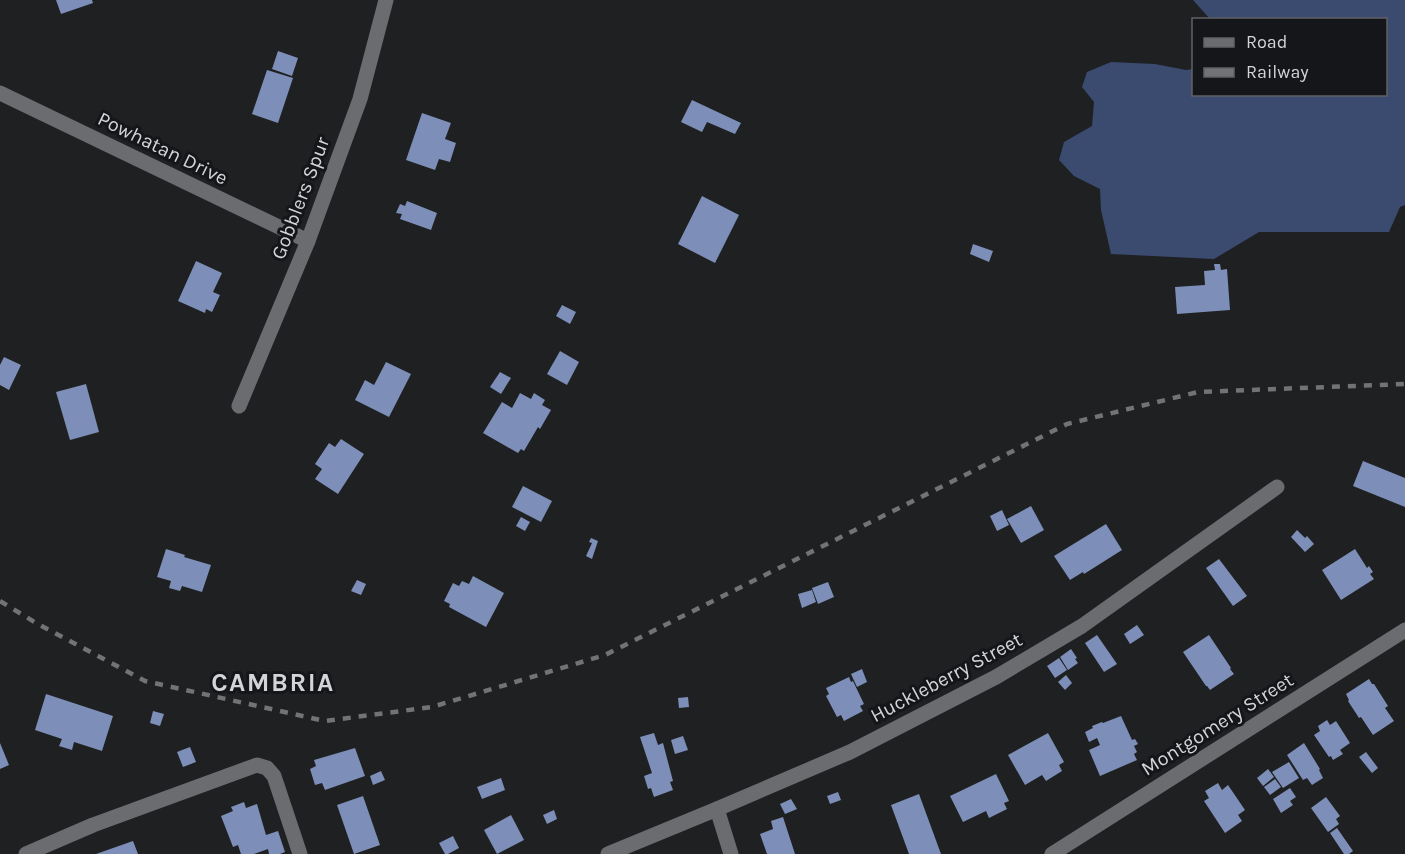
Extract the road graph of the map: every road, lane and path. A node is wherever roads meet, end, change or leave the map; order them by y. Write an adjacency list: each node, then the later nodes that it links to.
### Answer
1 (386, 0): 3 (street, Gobblers Spur)
2 (0, 93): 3 (street, Powhatan Drive)
3 (308, 241): 4 (street, Gobblers Spur)
4 (239, 406)
5 (1277, 487): 7 (street, Huckleberry Street)
6 (1405, 630): 12 (street, Montgomery Street)
7 (717, 809): 10 (street, Huckleberry Street); 11 (street)
8 (26, 854): 9 (street)
9 (300, 854)
10 (608, 854)
11 (731, 854)
12 (1052, 854)

